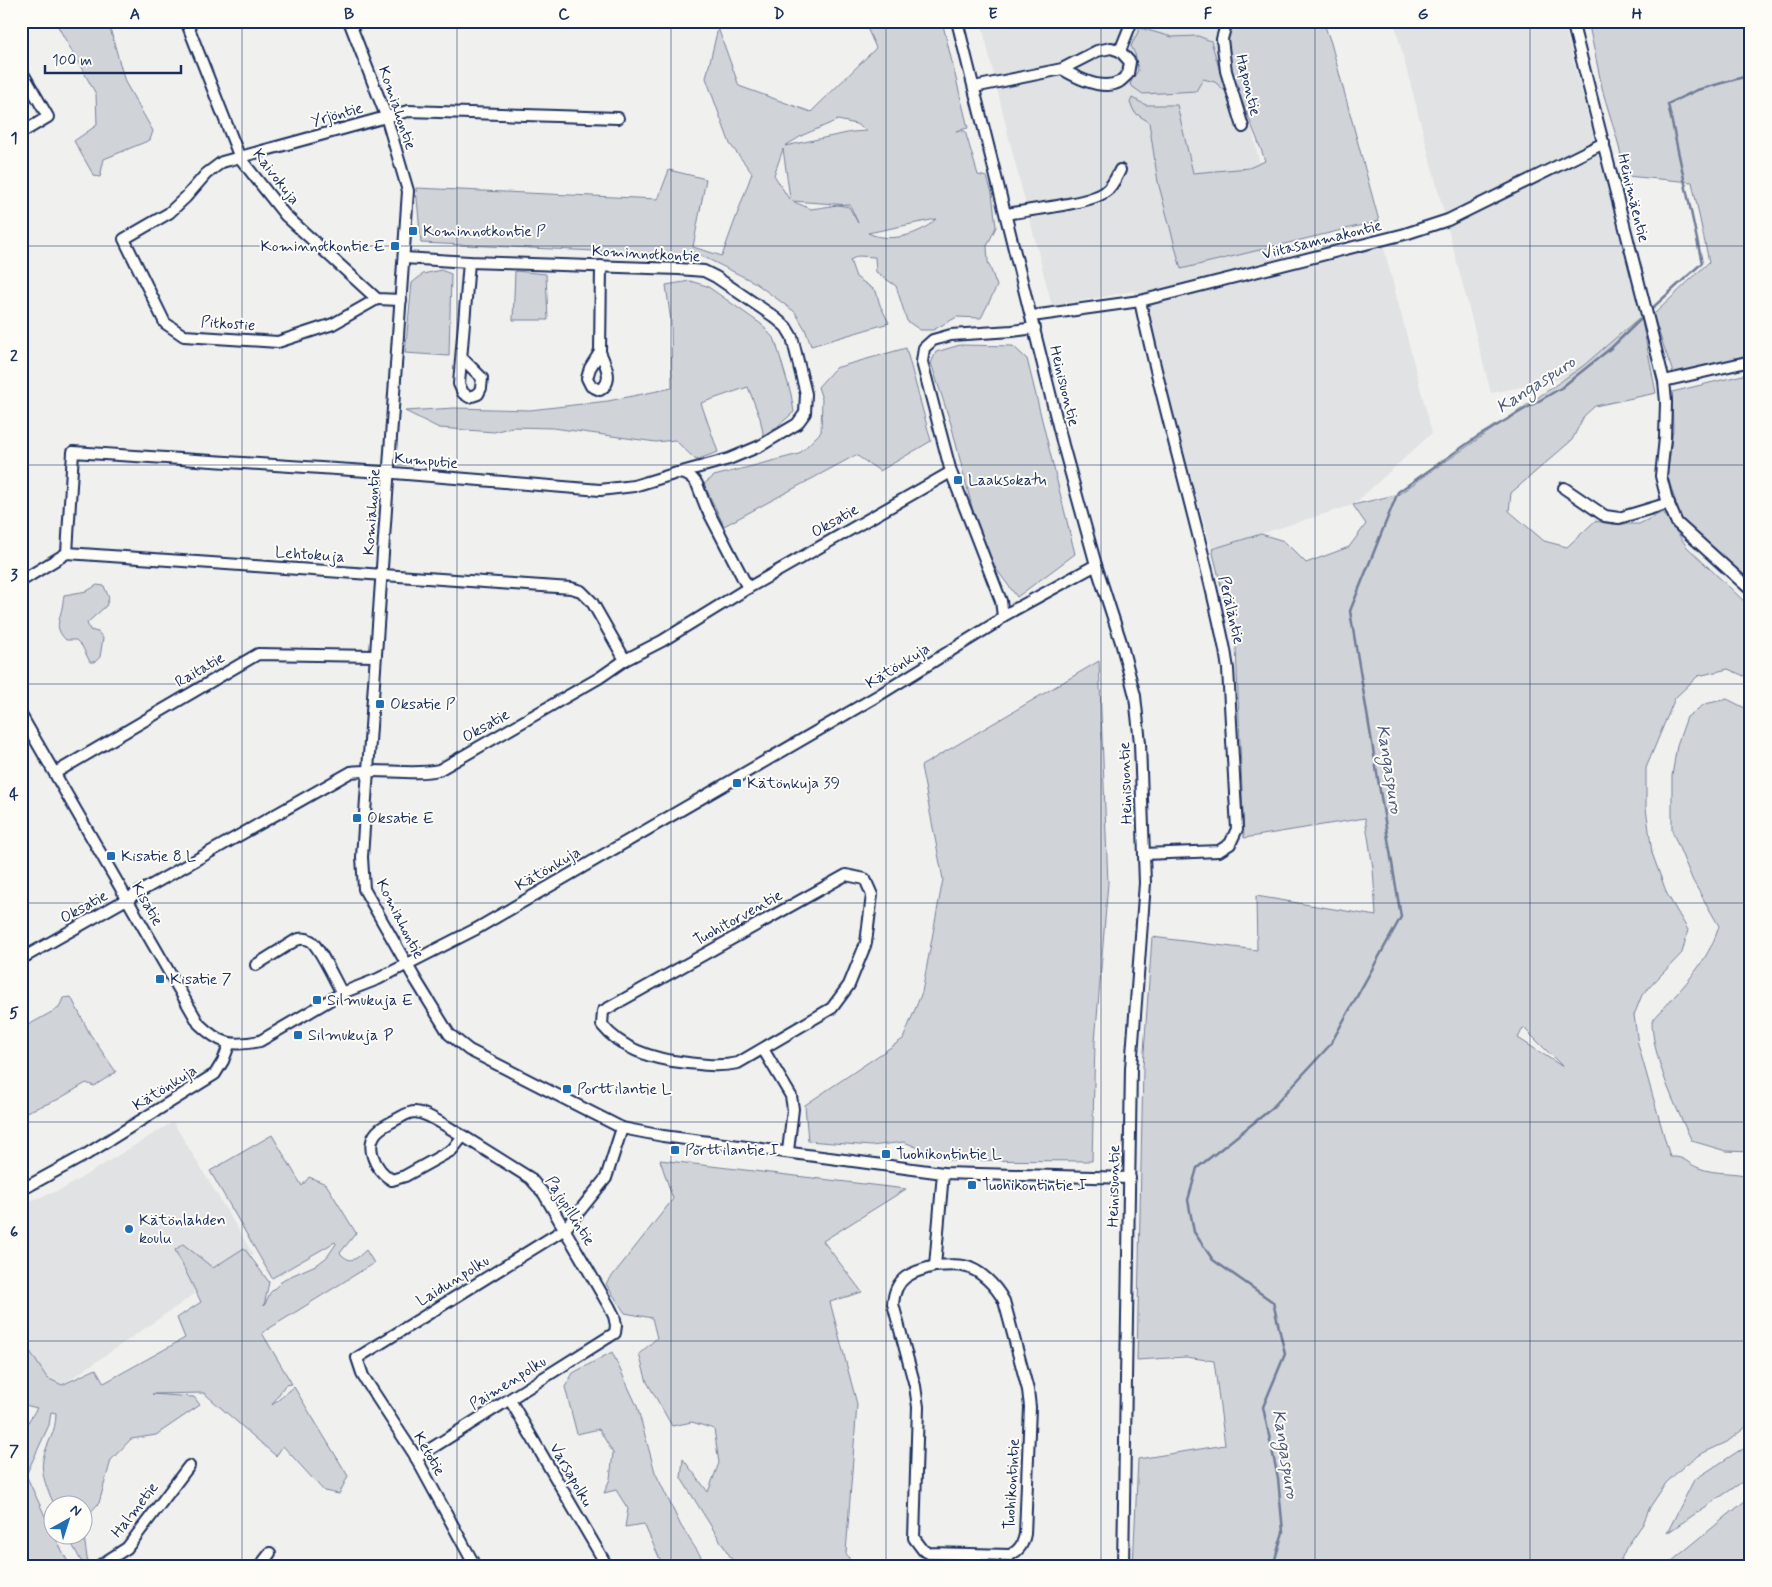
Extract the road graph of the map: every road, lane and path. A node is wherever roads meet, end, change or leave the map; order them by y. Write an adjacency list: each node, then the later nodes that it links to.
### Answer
1 (186, 21): 16 (street, Kaivokuja)
2 (349, 21): 11 (street, Komiahontie)
3 (957, 21): 10 (street, Heinisuontie)
4 (1132, 21): 7 (street)
5 (1227, 21): 13 (street, Hapontie)
6 (1572, 21): 15 (street, Heinimäentie)
7 (1120, 51): 8 (street); 8 (street)
8 (1062, 69): 10 (street)
9 (21, 70): 14 (street)
10 (974, 88): 18 (street, Heinisuontie)
11 (386, 116): 12 (street, Yrjöntie); 16 (street, Yrjöntie); 20 (street, Komiahontie)
12 (618, 118)
13 (1243, 127)
14 (21, 133)
15 (1604, 143): 25 (street, Viitasammakontie); 31 (street, Heinimäentie)
16 (240, 158): 19 (street, Yrjöntie); 23 (street, Kaivokuja)
17 (1120, 170): 18 (street)
18 (1006, 214): 26 (street, Heinisuontie)
19 (124, 239): 23 (street, Pitkostie)
20 (404, 258): 21 (street, Kominnotkontie); 24 (street, Komiahontie)
21 (470, 262): 22 (street, Kominnotkontie); 29 (street)
22 (601, 266): 28 (street); 34 (street, Kominnotkontie)
23 (376, 299): 24 (street)
24 (401, 300): 33 (street, Komiahontie)
25 (1140, 301): 26 (street, Viitasammakontie); 49 (street, Peräläntie)
26 (1032, 316): 27 (street, Heinisuontie)
27 (1035, 328): 32 (street); 38 (street, Heinisuontie)
28 (600, 352)
29 (462, 358)
30 (1751, 361): 31 (street)
31 (1664, 381): 36 (street, Heinimäentie)
32 (951, 472): 41 (street, Oksatie); 43 (street)
33 (390, 473): 34 (street, Kumputie); 37 (street, Kumputie); 39 (street, Komiahontie)
34 (677, 473): 41 (street)
35 (1564, 488): 36 (street)
36 (1669, 503): 42 (street, Heinimäentie)
37 (67, 553): 39 (street, Lehtokuja); 40 (street)
38 (1096, 566): 43 (street, Kätönkuja); 49 (street, Heinisuontie)
39 (383, 574): 44 (street, Komiahontie); 45 (street, Lehtokuja)
40 (21, 580)
41 (748, 588): 45 (street, Oksatie)
42 (1751, 590)
43 (1003, 616): 53 (street, Kätönkuja)
44 (375, 656): 47 (street, Komiahontie); 48 (street, Raitatie)
45 (624, 660): 47 (street, Oksatie)
46 (21, 715): 48 (street, Kisatie)
47 (369, 770): 50 (street, Oksatie); 53 (street, Komiahontie)
48 (55, 773): 50 (street, Kisatie)
49 (1144, 854): 61 (street, Heinisuontie)
50 (127, 899): 51 (street, Oksatie); 55 (street, Kisatie)
51 (21, 959)
52 (256, 965): 54 (street)
53 (407, 965): 54 (street, Kätönkuja); 57 (street, Komiahontie)
54 (342, 993): 55 (street, Kätönkuja)
55 (229, 1045): 62 (street, Kätönkuja)
56 (763, 1049): 56 (street, Tuohitorventie); 59 (street)
57 (622, 1128): 59 (street, Komiahontie); 63 (street, Laidunpolku)
58 (462, 1136): 58 (street, Pajupillintie); 63 (street, Pajupillintie)
59 (788, 1151): 60 (street, Komiahontie)
60 (943, 1173): 61 (street, Komiahontie); 64 (street)
61 (1130, 1178): 75 (street, Heinisuontie)
62 (21, 1190)
63 (565, 1229): 65 (street, Pajupillintie); 66 (street, Laidunpolku)
64 (935, 1266): 64 (street, Tuohikontintie)
65 (615, 1332): 67 (street, Paimenpolku)
66 (357, 1358): 68 (street, Ketotie)
67 (510, 1400): 68 (street, Paimenpolku); 74 (street, Varsapolku)
68 (416, 1458): 73 (street, Ketotie)
69 (189, 1466): 71 (street, Halmetie)
70 (270, 1553): 72 (street)
71 (99, 1566)
72 (260, 1566)
73 (475, 1566)
74 (607, 1566)
75 (1123, 1566)

